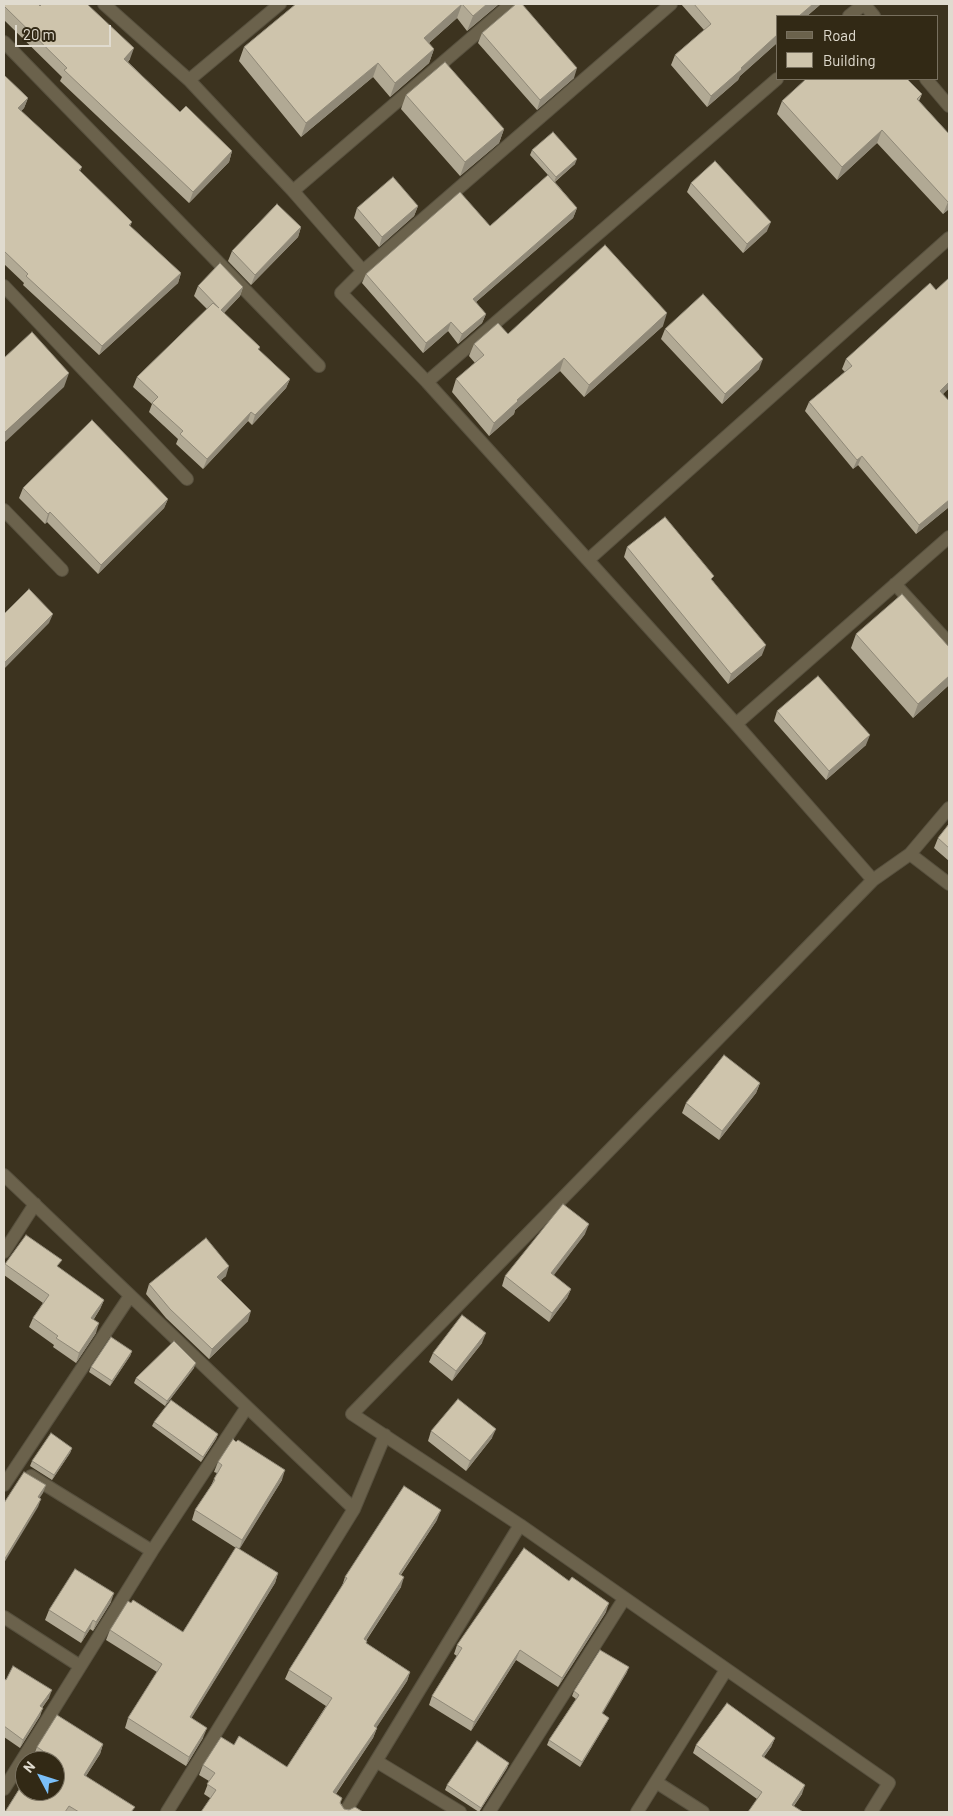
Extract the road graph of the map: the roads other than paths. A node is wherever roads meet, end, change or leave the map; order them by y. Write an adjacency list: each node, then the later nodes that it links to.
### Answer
1 (104, 4): 9 (street)
2 (280, 4): 9 (street)
3 (510, 4): 13 (street)
4 (671, 4): 15 (street)
5 (864, 4): 6 (street); 7 (street)
6 (850, 15)
7 (873, 15)
8 (4, 42): 17 (street)
9 (188, 80): 13 (street)
10 (776, 80): 18 (street)
11 (927, 80): 12 (street)
12 (949, 106)
13 (293, 191): 15 (street)
14 (949, 238): 22 (street)
15 (363, 271): 18 (street)
16 (4, 286): 19 (street)
17 (319, 366)
18 (427, 382): 22 (street)
19 (187, 479)
20 (4, 510): 23 (street)
21 (949, 537): 24 (street)
22 (588, 560): 26 (street)
23 (62, 570)
24 (895, 584): 25 (street); 26 (street)
25 (949, 643)
26 (736, 724): 29 (street)
27 (949, 808): 28 (street)
28 (910, 854): 29 (street); 30 (street)
29 (873, 880): 36 (street)
30 (949, 884)
31 (4, 1174): 32 (street)
32 (35, 1204): 33 (street); 34 (street)
33 (4, 1252)
34 (130, 1296): 35 (street); 37 (street)
35 (247, 1407): 39 (street); 41 (street)
36 (385, 1436): 39 (street); 40 (street)
37 (16, 1466): 38 (street); 41 (street)
38 (4, 1485)
39 (354, 1509): 50 (street)
40 (520, 1525): 42 (street); 46 (street)
41 (152, 1552): 44 (street)
42 (624, 1599): 45 (street); 53 (street)
43 (4, 1617): 44 (street)
44 (80, 1666): 47 (street)
45 (726, 1670): 48 (street); 56 (street)
46 (376, 1761): 51 (street); 52 (street)
47 (8, 1774): 49 (street)
48 (656, 1782): 54 (street); 55 (street)
49 (4, 1789)
50 (167, 1812)
51 (345, 1812)
52 (460, 1812)
53 (489, 1812)
54 (637, 1812)
55 (703, 1812)
56 (871, 1812)

